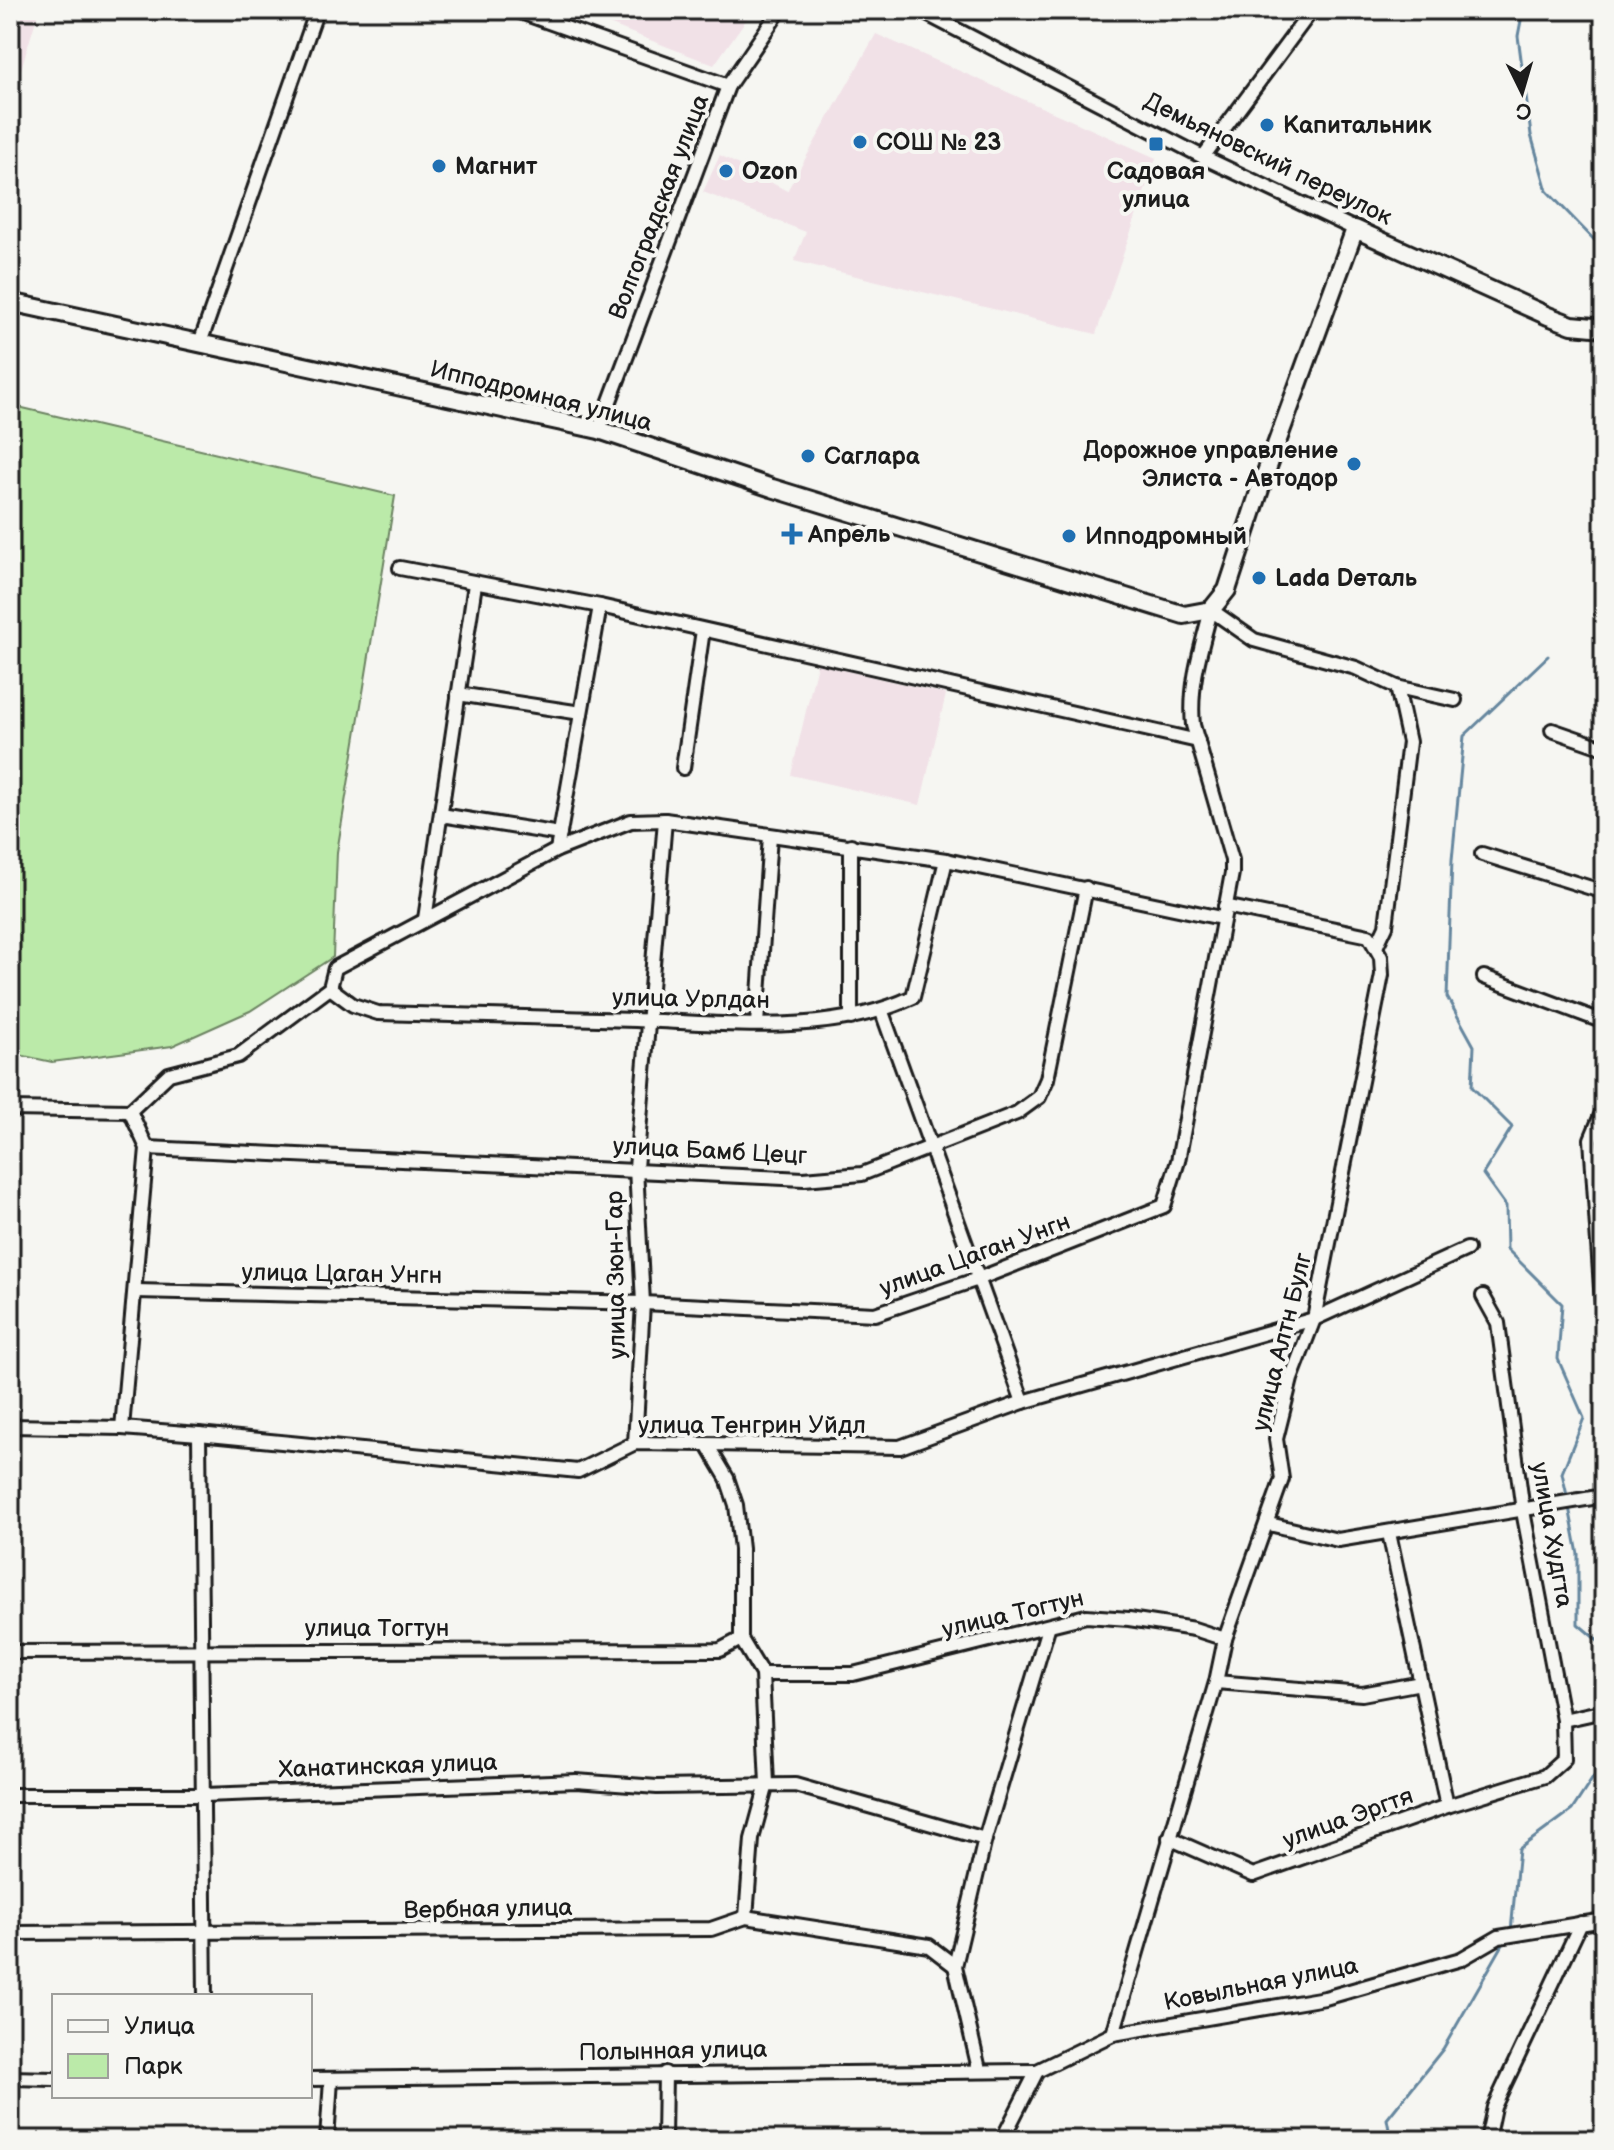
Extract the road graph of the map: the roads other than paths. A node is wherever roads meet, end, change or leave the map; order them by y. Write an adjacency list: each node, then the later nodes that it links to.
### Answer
1 (317, 10): 11 (street)
2 (515, 10): 6 (street)
3 (780, 10): 6 (street, Волгоградская улица)
4 (921, 10): 7 (street, Демьяновский переулок)
5 (1312, 10): 7 (street)
6 (728, 86): 12 (street, Волгоградская улица)
7 (1203, 157): 8 (street, Демьяновский переулок)
8 (1355, 229): 10 (main road, Демьяновский переулок); 16 (main road)
9 (10, 302): 11 (main road, Ипподромная улица)
10 (1604, 328)
11 (200, 343): 12 (main road, Ипподромная улица)
12 (599, 430): 16 (main road, Ипподромная улица)
13 (400, 568): 14 (street)
14 (475, 584): 15 (street); 19 (street)
15 (600, 606): 17 (street); 21 (street)
16 (1211, 610): 18 (street); 23 (street, улица Цаган Унгн)
17 (703, 630): 23 (street); 25 (street)
18 (1397, 687): 20 (street); 38 (street)
19 (458, 694): 21 (street); 26 (street)
20 (1455, 700)
21 (581, 713): 28 (street)
22 (1552, 730): 24 (street)
23 (1198, 741): 36 (street, улица Цаган Унгн)
24 (1604, 748)
25 (683, 768)
26 (441, 815): 28 (street); 37 (street)
27 (665, 820): 29 (street); 31 (street); 43 (street, улица Зюн-Гар)
28 (560, 834): 31 (street)
29 (770, 836): 30 (street); 45 (street)
30 (851, 845): 33 (street); 42 (street)
31 (557, 850): 37 (street)
32 (1482, 854): 35 (street)
33 (946, 860): 34 (street); 41 (street, улица Урлдан)
34 (1086, 888): 36 (street); 49 (street, улица Бамб Цецг)
35 (1604, 892)
36 (1223, 912): 38 (street); 54 (street, улица Цаган Унгн)
37 (425, 919): 40 (street)
38 (1377, 945): 58 (street, улица Алтн Булг)
39 (1484, 977): 44 (street)
40 (330, 988): 43 (street, улица Урлдан); 48 (street)
41 (882, 1012): 42 (street, улица Урлдан); 49 (street)
42 (851, 1018): 45 (street, улица Урлдан)
43 (647, 1021): 45 (street, улица Урлдан); 51 (street, улица Зюн-Гар)
44 (1604, 1022)
45 (757, 1024)
46 (1604, 1108): 52 (street)
47 (10, 1109): 48 (street)
48 (130, 1111): 50 (street)
49 (933, 1145): 51 (street, улица Бамб Цецг); 54 (street)
50 (147, 1148): 51 (street, улица Бамб Цецг); 55 (street)
51 (636, 1168): 57 (street, улица Зюн-Гар)
52 (1598, 1190): 59 (street)
53 (1467, 1249): 58 (street, улица Тенгрин Уйдл)
54 (978, 1279): 57 (street, улица Цаган Унгн); 60 (street)
55 (136, 1291): 57 (street, улица Цаган Унгн); 62 (street)
56 (1483, 1296): 67 (street, улица Худгта)
57 (643, 1303): 64 (street, улица Зюн-Гар)
58 (1314, 1319): 60 (street, улица Тенгрин Уйдл); 68 (street, улица Алтн Булг)
59 (1604, 1333)
60 (1023, 1402): 65 (street, улица Тенгрин Уйдл)
61 (10, 1426): 62 (street, улица Тенгрин Уйдл)
62 (122, 1428): 63 (street, улица Тенгрин Уйдл)
63 (199, 1434): 64 (street, улица Тенгрин Уйдл); 73 (street)
64 (635, 1443): 65 (street, улица Тенгрин Уйдл)
65 (708, 1446): 71 (street)
66 (1604, 1496): 67 (street)
67 (1523, 1511): 69 (street); 79 (street, улица Худгта)
68 (1269, 1524): 69 (street); 72 (street, улица Алтн Булг)
69 (1389, 1533): 77 (street)
70 (1048, 1628): 72 (street, улица Тогтун); 75 (street, улица Тогтун); 86 (street)
71 (741, 1639): 73 (street, улица Тогтун); 75 (street)
72 (1225, 1639): 76 (street, улица Алтн Булг)
73 (200, 1651): 74 (street, улица Тогтун); 83 (street)
74 (10, 1652)
75 (762, 1674): 81 (street)
76 (1216, 1682): 77 (street); 85 (street, улица Алтн Булг)
77 (1421, 1683): 84 (street)
78 (1604, 1711): 79 (street)
79 (1563, 1720): 80 (street, улица Худгта)
80 (1545, 1776): 84 (street, улица Эргтя)
81 (767, 1784): 83 (street, Ханатинская улица); 86 (street, Ханатинская улица); 87 (street)
82 (10, 1795): 83 (street, Ханатинская улица)
83 (204, 1795): 91 (street)
84 (1447, 1806): 85 (street, улица Эргтя)
85 (1169, 1838): 94 (street, улица Алтн Булг)
86 (985, 1839): 92 (street)
87 (746, 1917): 91 (street, Вербная улица); 92 (street, Вербная улица)
88 (1604, 1920): 89 (street, Ковыльная улица)
89 (1581, 1923): 94 (street, Ковыльная улица); 105 (street)
90 (10, 1933): 91 (street, Вербная улица)
91 (204, 1934): 93 (street)
92 (955, 1966): 95 (street)
93 (205, 1994)
94 (1113, 2034): 96 (street, Ковыльная улица)
95 (979, 2069): 96 (street, Полынная улица); 97 (street, Полынная улица)
96 (1037, 2071): 104 (street)
97 (665, 2073): 101 (street, Полынная улица); 103 (street)
98 (10, 2078): 99 (street)
99 (52, 2079)
100 (312, 2079): 101 (street, Полынная улица)
101 (331, 2079): 102 (street)
102 (327, 2140)
103 (664, 2140)
104 (1002, 2140)
105 (1487, 2140)

